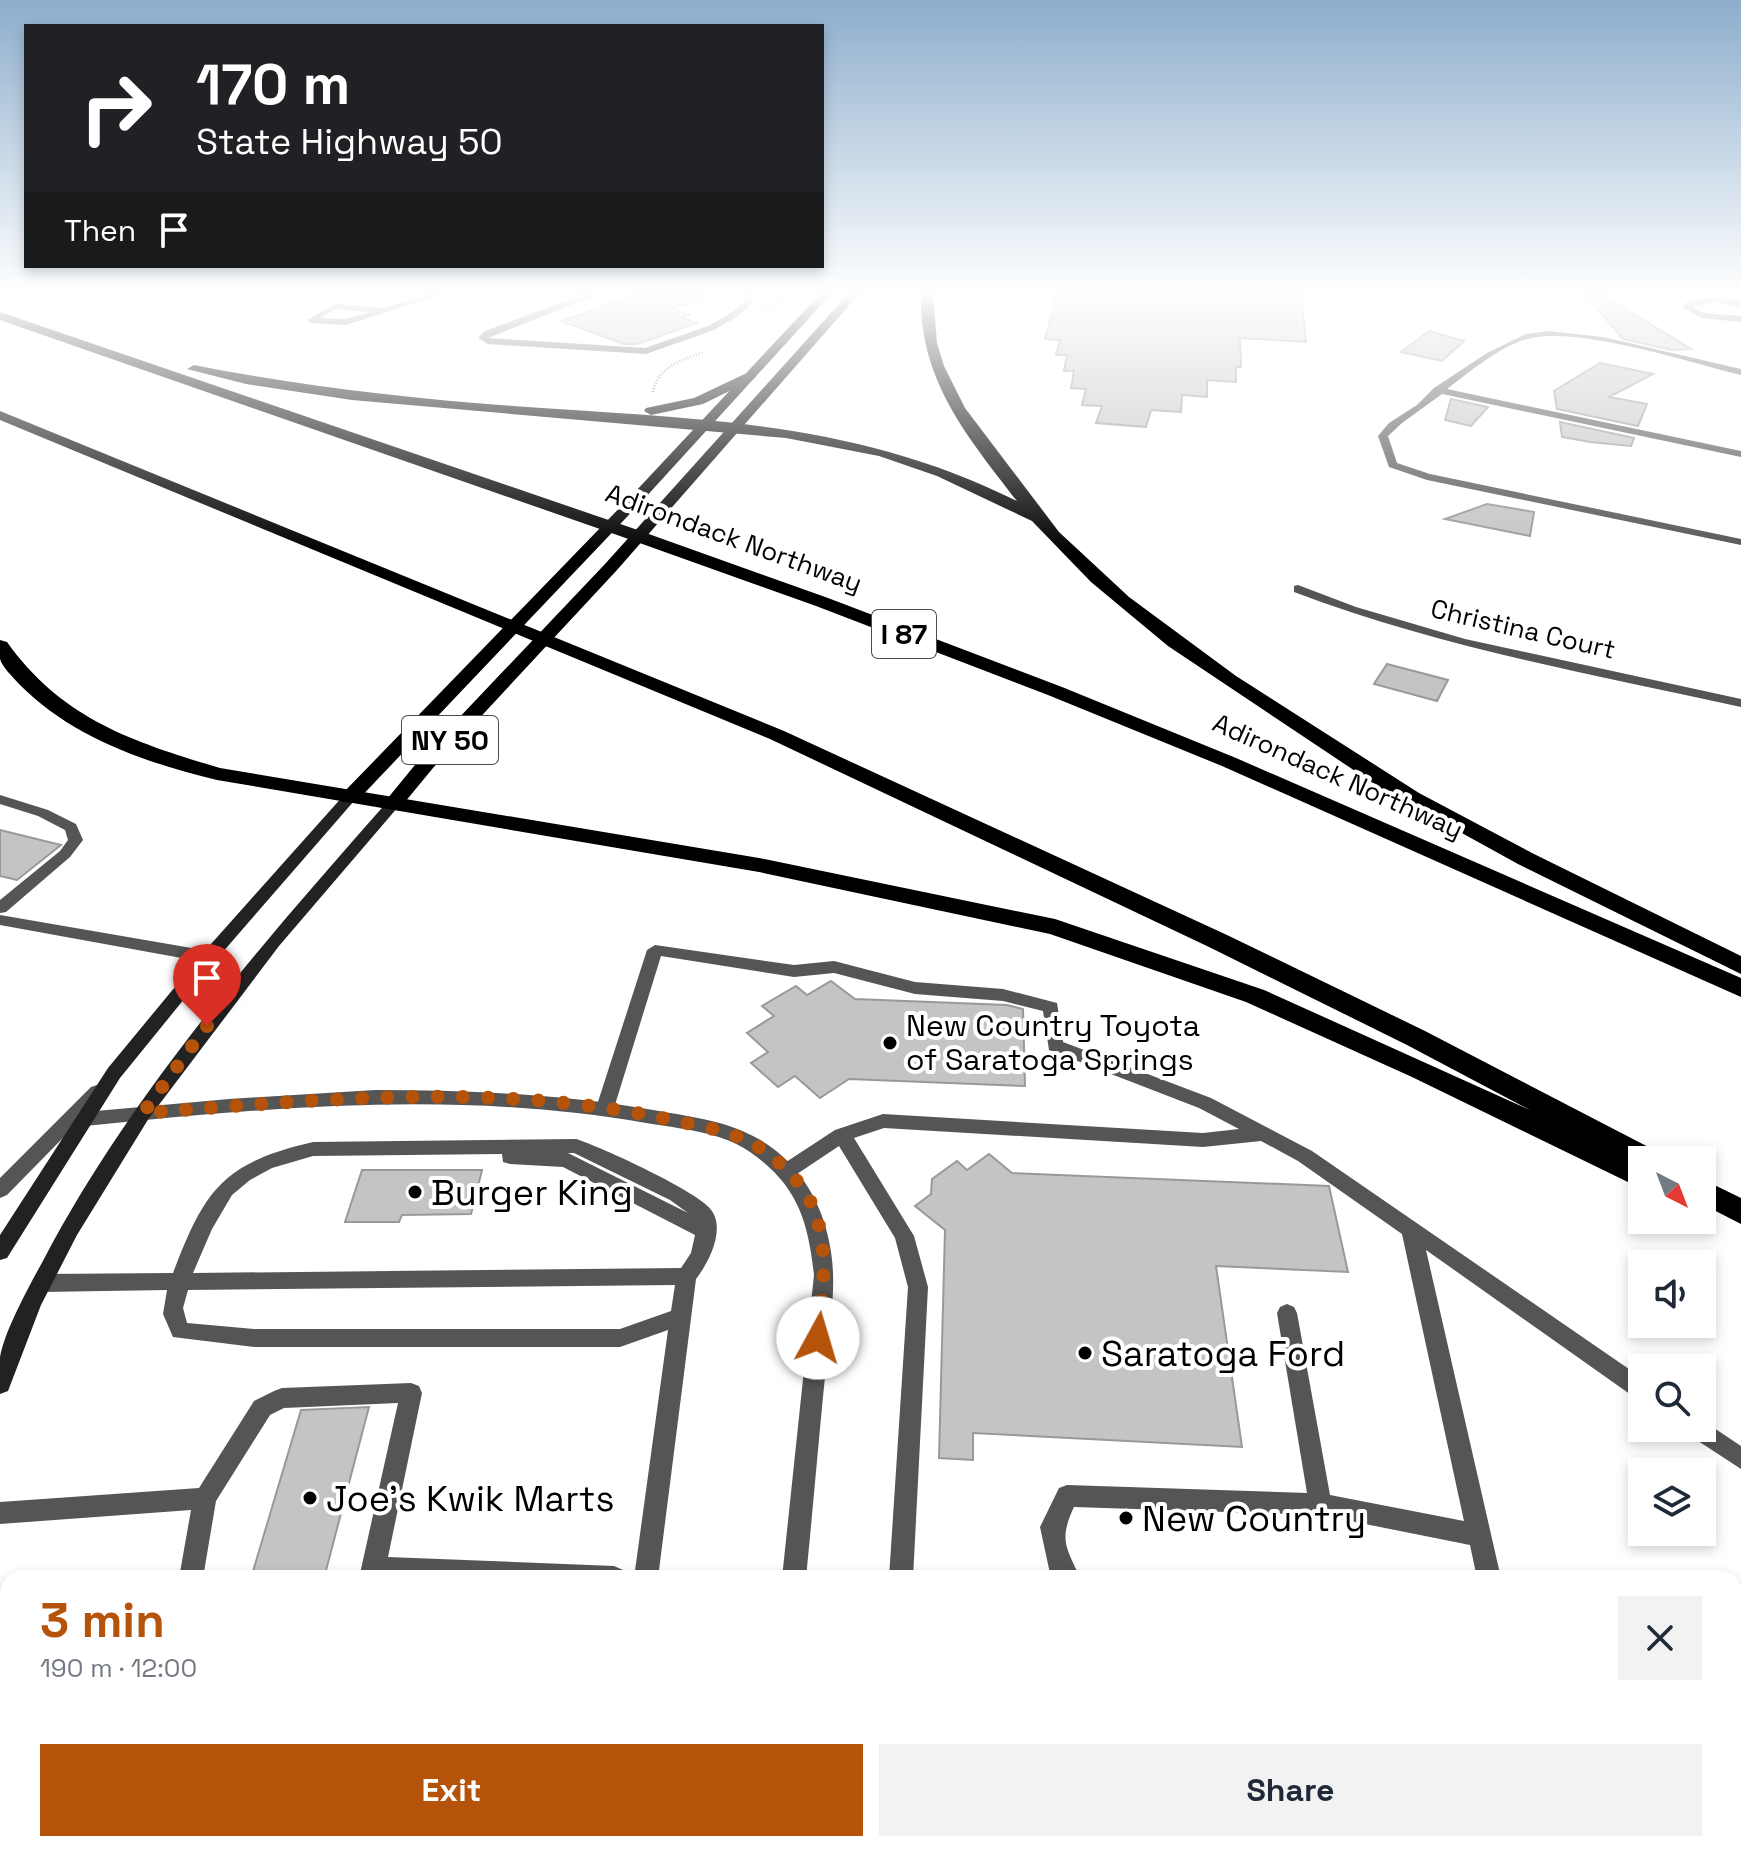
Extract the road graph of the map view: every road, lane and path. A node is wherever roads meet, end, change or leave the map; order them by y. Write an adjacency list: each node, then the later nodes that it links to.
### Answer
1 (188, 380): 26 (highway, Adirondack Northway / I 87)
2 (250, 380): 10 (highway)
3 (740, 380): 10 (highway)
4 (745, 380): 11 (highway, NY 50)
5 (776, 380): 12 (highway, NY 50)
6 (943, 380): 14 (highway)
7 (1453, 380): 8 (street)
8 (1437, 390): 13 (street); 15 (street)
9 (0, 415): 33 (highway)
10 (572, 415): 11 (highway)
11 (705, 425): 12 (highway); 19 (highway, NY 50)
12 (734, 427): 14 (highway); 21 (highway, NY 50)
13 (1741, 454)
14 (1040, 519): 25 (highway)
15 (1741, 542)
16 (1298, 589): 18 (street, Christina Court)
17 (0, 646): 19 (highway)
18 (1741, 703)
19 (349, 798): 21 (highway); 24 (main road, NY 50)
20 (0, 799): 22 (street)
21 (393, 804): 29 (main road, NY 50); 34 (highway)
22 (0, 908)
23 (0, 920): 24 (street)
24 (209, 957): 27 (main road, NY 50)
25 (1741, 966)
26 (1741, 988)
27 (114, 1073): 30 (main road, NY 50); 36 (street)
28 (605, 1108): 29 (street); 31 (street); 35 (street)
29 (143, 1113): 30 (street); 45 (main road, NY 50)
30 (85, 1119): 42 (main road, NY 50)
31 (1264, 1134): 32 (street); 41 (street)
32 (842, 1135): 35 (street); 60 (street)
33 (1628, 1149)
34 (1628, 1169)
35 (787, 1171): 59 (street)
36 (0, 1190)
37 (1716, 1198): 39 (highway)
38 (1716, 1211): 40 (highway)
39 (1741, 1212)
40 (1741, 1223)
41 (1411, 1230): 48 (street); 55 (street)
42 (0, 1252)
43 (686, 1276): 44 (street); 44 (street); 47 (street)
44 (178, 1281): 45 (street); 47 (street)
45 (42, 1283): 49 (main road, NY 50)
46 (1287, 1313): 53 (street)
47 (680, 1317): 58 (street)
48 (1628, 1380)
49 (0, 1384)
50 (1716, 1441): 51 (street)
51 (1741, 1459)
52 (205, 1498): 54 (street); 56 (street); 57 (street)
53 (1320, 1504): 55 (street); 61 (street)
54 (0, 1513)
55 (1479, 1535): 62 (street)
56 (192, 1570)
57 (374, 1570)
58 (647, 1570)
59 (795, 1570)
60 (901, 1570)
61 (1060, 1570)
62 (1487, 1570)

